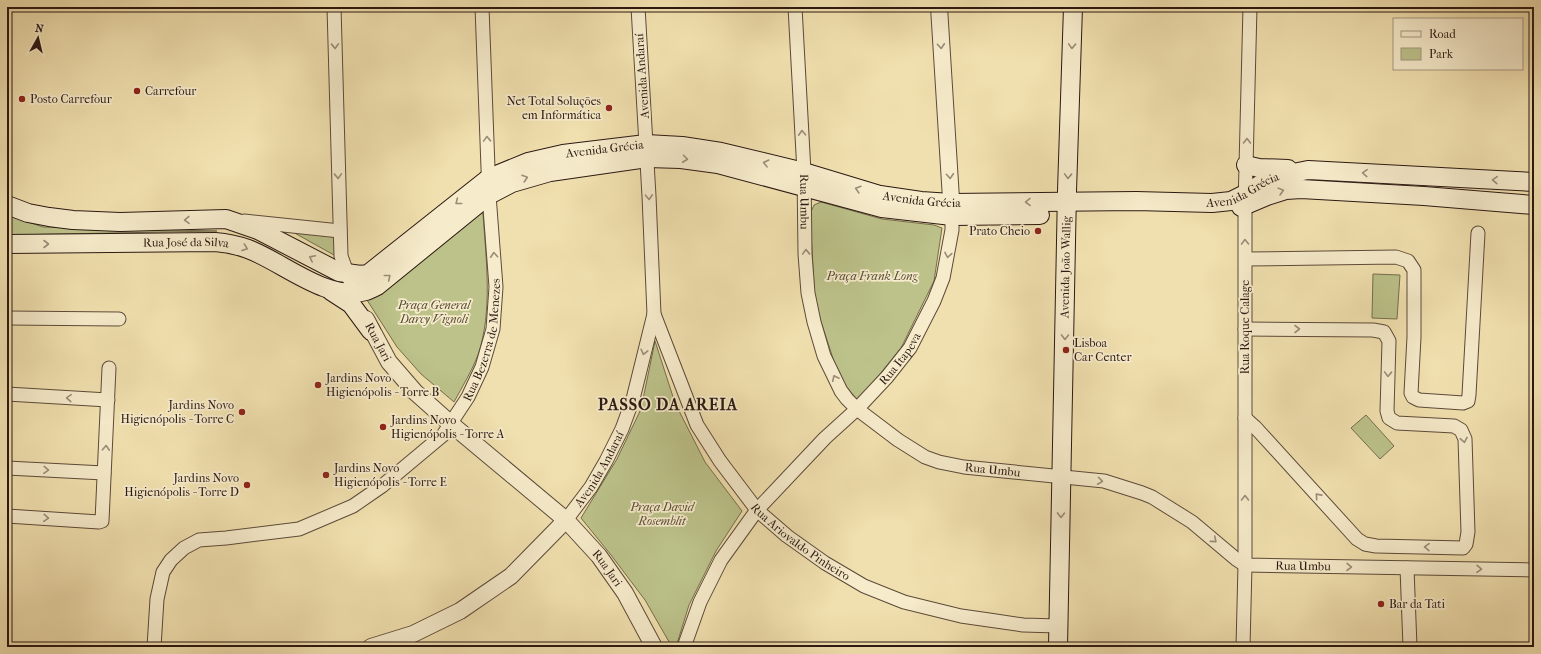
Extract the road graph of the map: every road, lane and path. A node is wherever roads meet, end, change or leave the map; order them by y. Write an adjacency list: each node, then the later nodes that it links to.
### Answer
1 (334, 7): 20 (street, Rua Jari, one-way to 20)
2 (482, 7): 13 (street, Rua Bezerra de Menezes, one-way to 2)
3 (638, 7): 8 (street, Avenida Andaraí)
4 (795, 7): 11 (street, Rua Umbu, one-way to 4)
5 (939, 7): 18 (street, Rua Itapeva, one-way to 18)
6 (1073, 7): 17 (main road, Avenida João Wallig, one-way to 17)
7 (1250, 7): 9 (street, Rua Roque Calage, one-way to 7)
8 (646, 151): 11 (main road, Avenida Grécia); 13 (main road, Avenida Grécia); 27 (street, Avenida Andaraí, one-way to 27)
9 (1246, 165): 10 (main road); 14 (street, Rua Roque Calage)
10 (1308, 170): 12 (main road, Avenida Grécia, one-way to 10); 14 (main road, Avenida Grécia)
11 (804, 179): 18 (main road, Avenida Grécia); 35 (street, Rua Umbu, one-way to 11)
12 (1534, 182)
13 (489, 186): 24 (main road, Avenida Grécia, one-way to 24); 26 (main road, Avenida Grécia, one-way to 13); 37 (street, Rua Bezerra de Menezes, one-way to 13)
14 (1245, 200): 16 (main road, Avenida Grécia, one-way to 16); 17 (main road, Avenida Grécia); 23 (street, Rua Roque Calage, one-way to 14)
15 (7, 205): 19 (main road, Rua José da Silva, one-way to 15)
16 (1534, 205)
17 (1067, 208): 18 (main road, Avenida Grécia); 40 (main road, Avenida João Wallig, one-way to 40)
18 (952, 210): 35 (street, Rua Itapeva, one-way to 35)
19 (226, 219): 20 (street, Rua José da Silva); 24 (main road, Rua José da Silva, one-way to 19)
20 (340, 231): 24 (street, Rua Jari)
21 (1478, 233): 23 (street)
22 (7, 244): 25 (main road, Rua José da Silva, one-way to 25)
23 (1246, 259): 30 (street, Rua Roque Calage)
24 (347, 274): 26 (street, Rua Jari)
25 (330, 290): 26 (main road, Rua José da Silva); 31 (main road)
26 (354, 292): 31 (street, Rua Jari)
27 (654, 314): 41 (street, Rua Ariovaldo Pinheiro); 43 (street, Avenida Andaraí, one-way to 43)
28 (7, 318): 29 (street)
29 (119, 319)
30 (1252, 329): 36 (street, Rua Roque Calage); 36 (street, one-way to 36)
31 (371, 331): 37 (street, Rua Jari)
32 (109, 368): 34 (street)
33 (7, 394): 34 (street, one-way to 33)
34 (108, 400): 39 (street, one-way to 34)
35 (857, 409): 40 (street, Rua Umbu); 41 (street, Rua Itapeva)
36 (1245, 418): 44 (street, Rua Roque Calage, one-way to 36)
37 (451, 424): 43 (street, Rua Jari); 48 (street, Rua Bezerra de Menezes)
38 (7, 468): 39 (street, one-way to 39)
39 (104, 473): 42 (street, one-way to 39)
40 (1062, 476): 44 (street, Rua Umbu, one-way to 44); 47 (main road, Avenida João Wallig, one-way to 47)
41 (757, 510): 47 (street, Rua Ariovaldo Pinheiro); 51 (street, Rua Itapeva)
42 (7, 516)
43 (566, 520): 49 (street, Avenida Andaraí); 50 (street, Rua Jari)
44 (1245, 565): 45 (street, Rua Umbu, one-way to 45); 53 (street, Rua Roque Calage)
45 (1407, 568): 46 (street, Rua Umbu, one-way to 46); 54 (street)
46 (1534, 570)
47 (1058, 626): 52 (main road, Avenida João Wallig)
48 (154, 647)
49 (371, 647)
50 (654, 647)
51 (684, 647)
52 (1058, 647)
53 (1243, 647)
54 (1410, 647)

